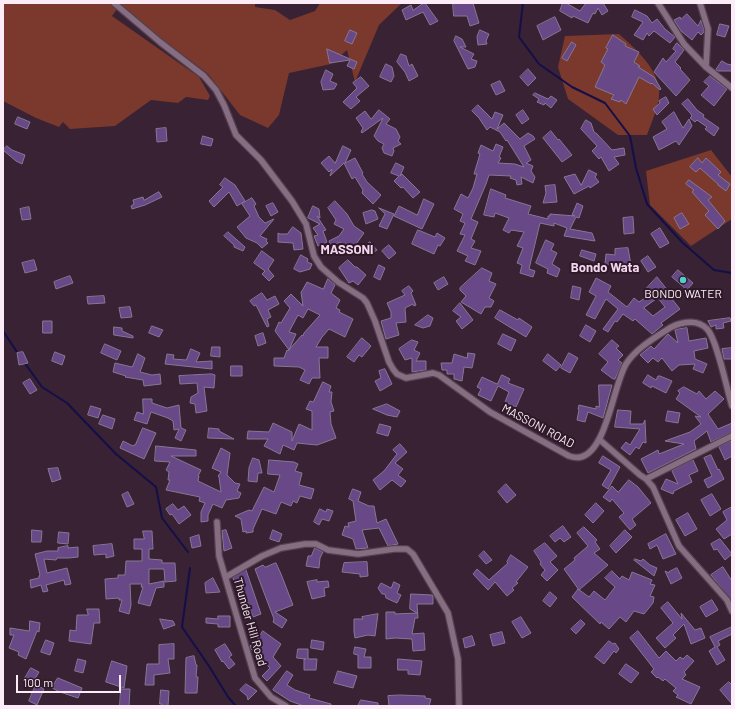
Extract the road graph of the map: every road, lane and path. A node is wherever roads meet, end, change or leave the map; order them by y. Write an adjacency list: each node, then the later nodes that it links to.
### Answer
1 (114, 3): 8 (street, MASSONI ROAD)
2 (658, 3): 4 (street)
3 (700, 3): 4 (street)
4 (706, 68): 5 (street)
5 (732, 88)
6 (732, 406): 8 (street, MASSONI ROAD)
7 (732, 436): 9 (street)
8 (600, 440): 9 (street)
9 (646, 479): 12 (street)
10 (217, 522): 11 (street, Thunder Hill Road)
11 (226, 577): 13 (street, Thunder Hill Road); 14 (street)
12 (732, 611)
13 (286, 706)
14 (459, 706)

